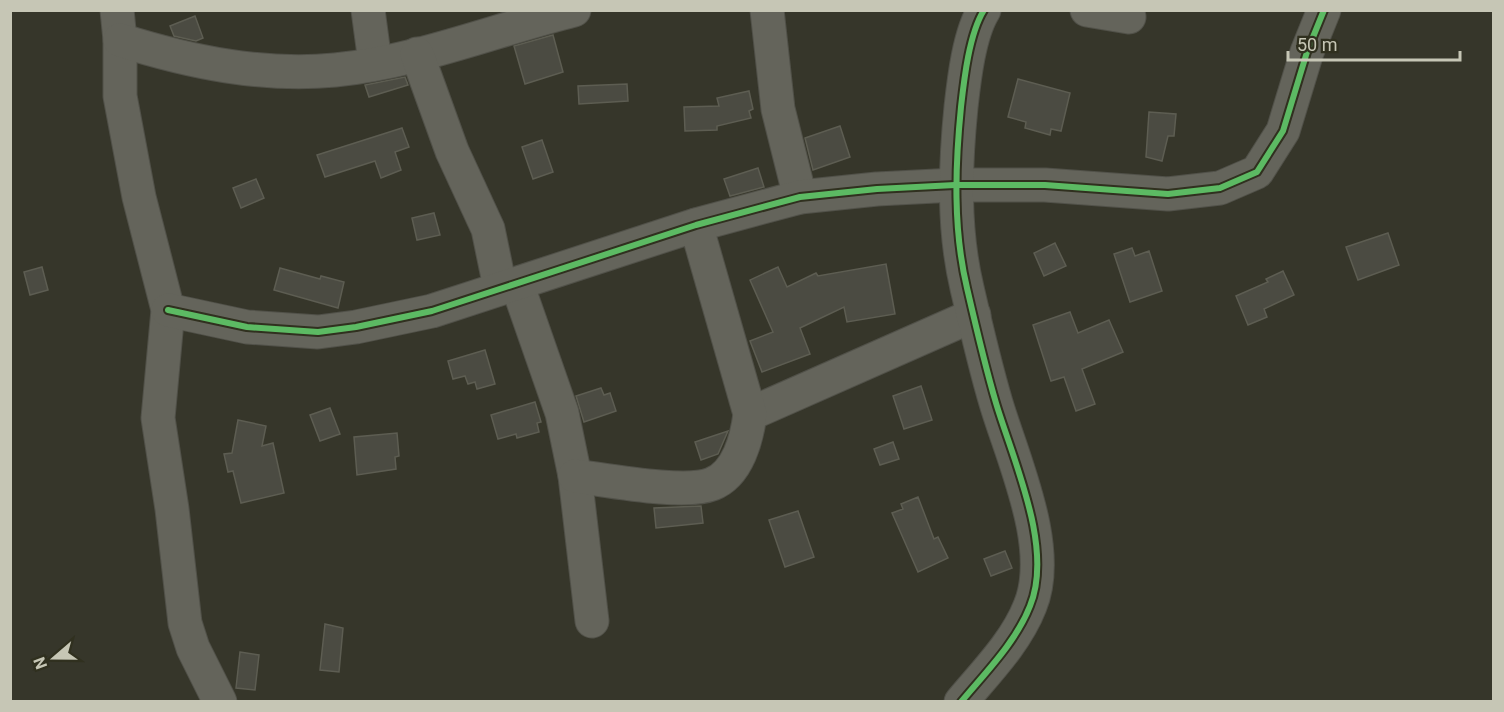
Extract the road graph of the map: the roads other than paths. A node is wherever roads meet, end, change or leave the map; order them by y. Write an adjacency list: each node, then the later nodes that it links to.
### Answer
1 (368, 10): 10 (street)
2 (767, 10): 12 (street)
3 (984, 10): 11 (street)
4 (1087, 10): 7 (street)
5 (1324, 10): 11 (street)
6 (559, 12): 9 (street)
7 (1129, 17)
8 (118, 25): 10 (street); 15 (street)
9 (417, 54): 10 (street); 14 (street)
10 (375, 62)
11 (955, 186): 12 (street); 16 (street)
12 (800, 197): 13 (street)
13 (696, 225): 14 (street); 17 (street)
14 (508, 286): 15 (street); 18 (street)
15 (168, 310): 20 (street)
16 (974, 315): 17 (street); 21 (street)
17 (750, 414): 18 (street)
18 (575, 476): 19 (street)
19 (592, 621)
20 (220, 702)
21 (961, 702)

